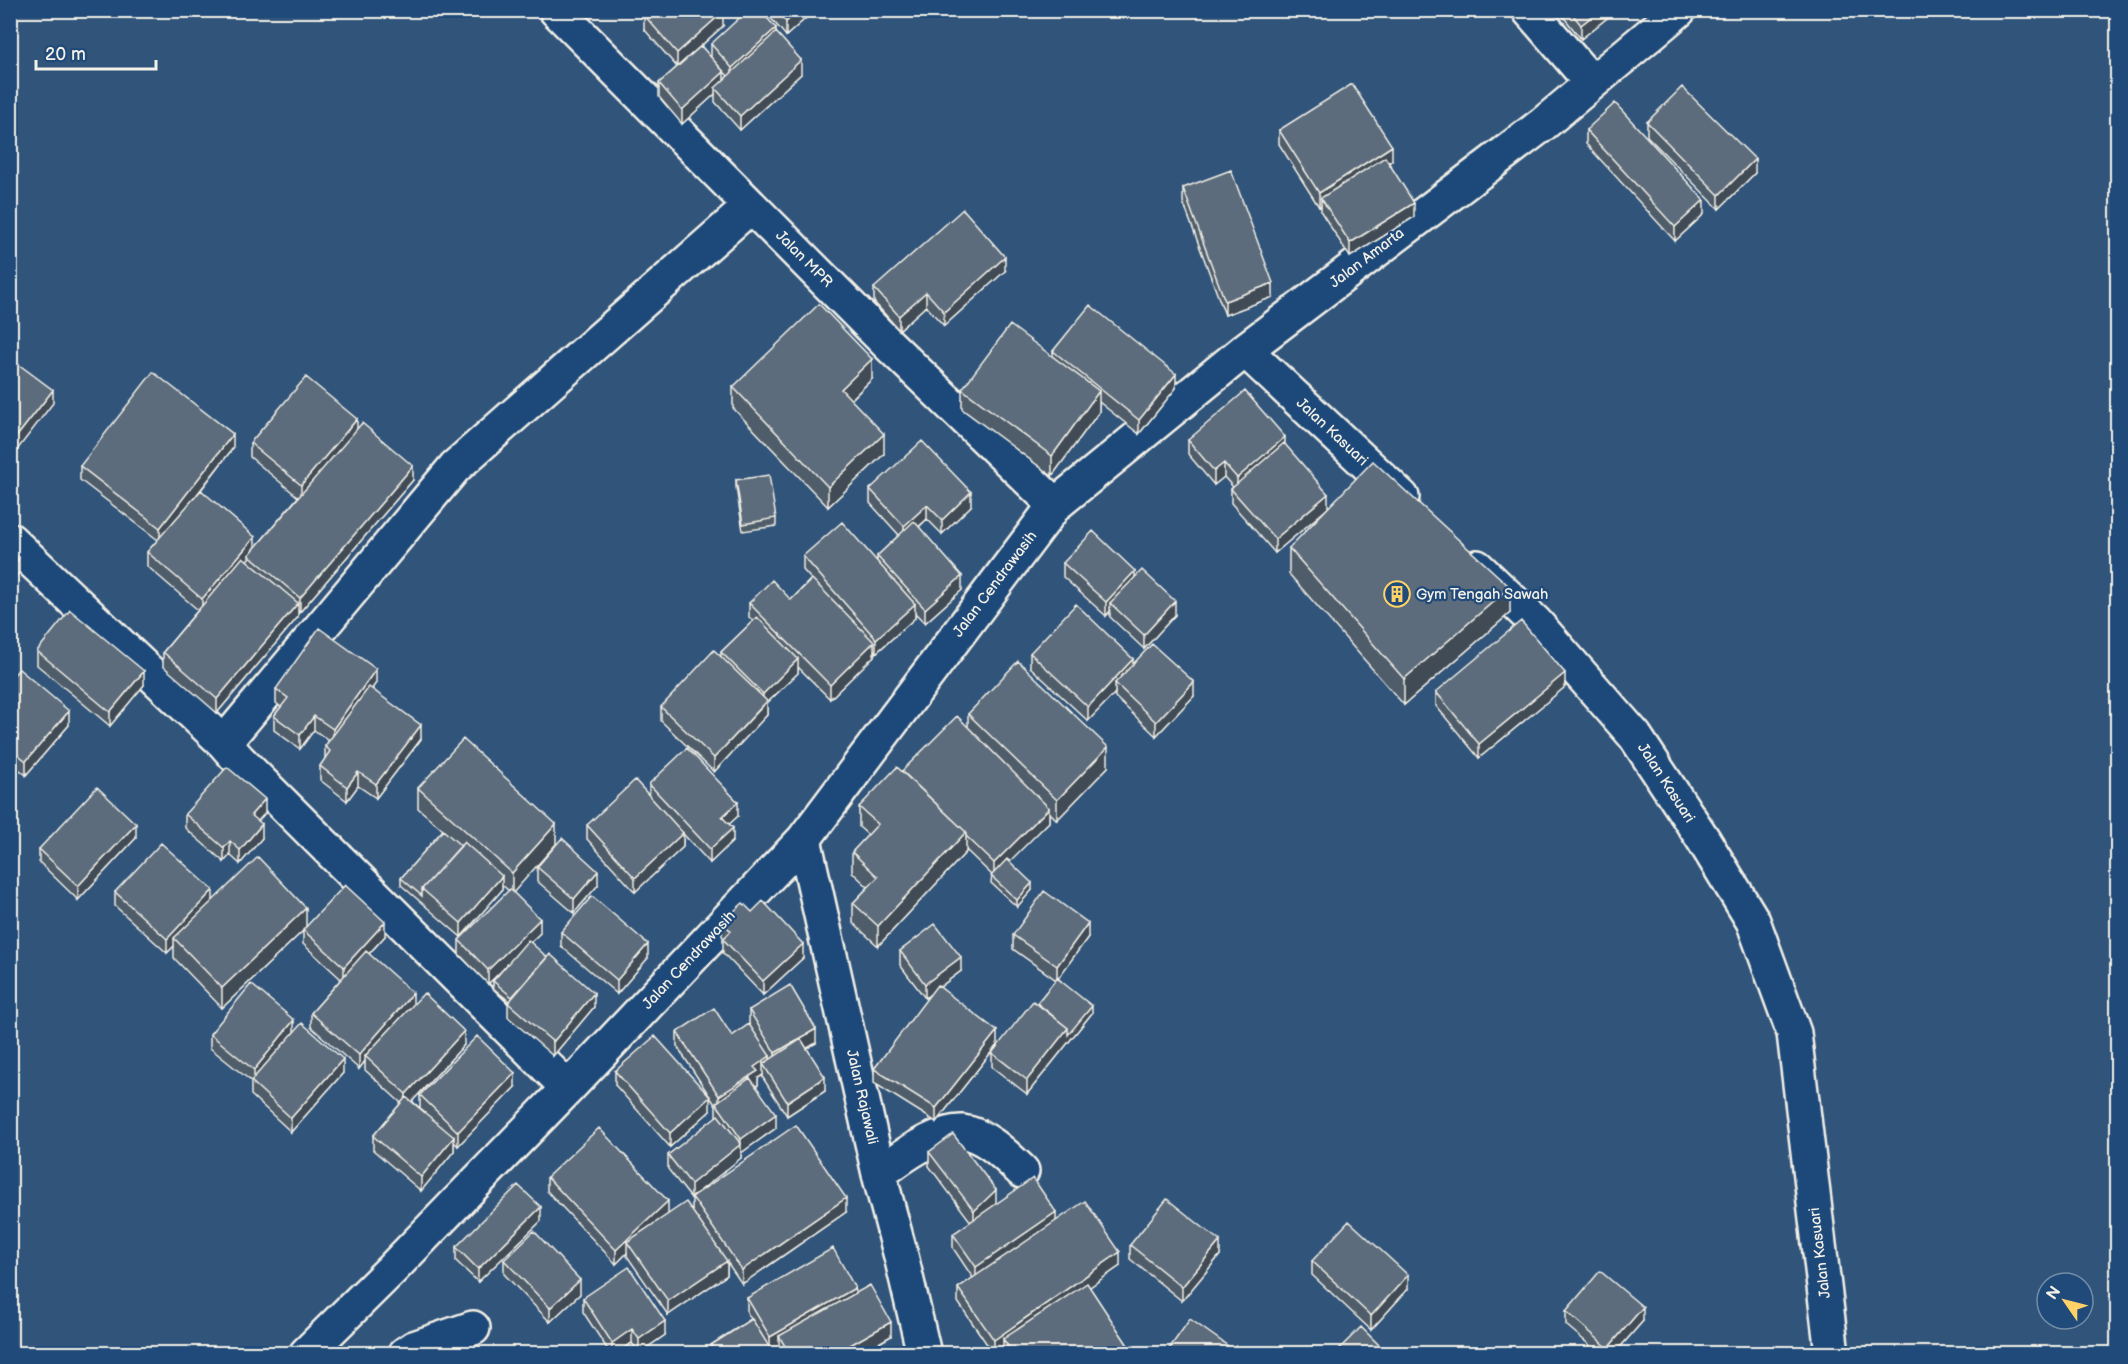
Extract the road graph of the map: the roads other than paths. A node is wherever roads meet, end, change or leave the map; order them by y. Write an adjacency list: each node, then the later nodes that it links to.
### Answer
1 (556, 10): 5 (street, Jalan MPR)
2 (1528, 10): 4 (street)
3 (1679, 10): 4 (street, Jalan Amarta)
4 (1592, 83): 6 (street, Jalan Amarta)
5 (751, 206): 7 (street, Jalan MPR); 11 (street)
6 (1245, 350): 7 (street, Jalan Amarta); 8 (street, Jalan Kasuari)
7 (1055, 505): 12 (street, Jalan Cendrawasih)
8 (1425, 518)
9 (10, 540): 11 (street)
10 (1459, 550): 20 (street, Jalan Kasuari)
11 (224, 743): 13 (street)
12 (804, 838): 13 (street, Jalan Cendrawasih); 15 (street, Jalan Rajawali)
13 (568, 1088): 17 (street, Jalan Cendrawasih)
14 (1022, 1171): 15 (street)
15 (879, 1174): 19 (street, Jalan Rajawali)
16 (473, 1328): 18 (street)
17 (306, 1353)
18 (405, 1353)
19 (924, 1353)
20 (1832, 1353)

